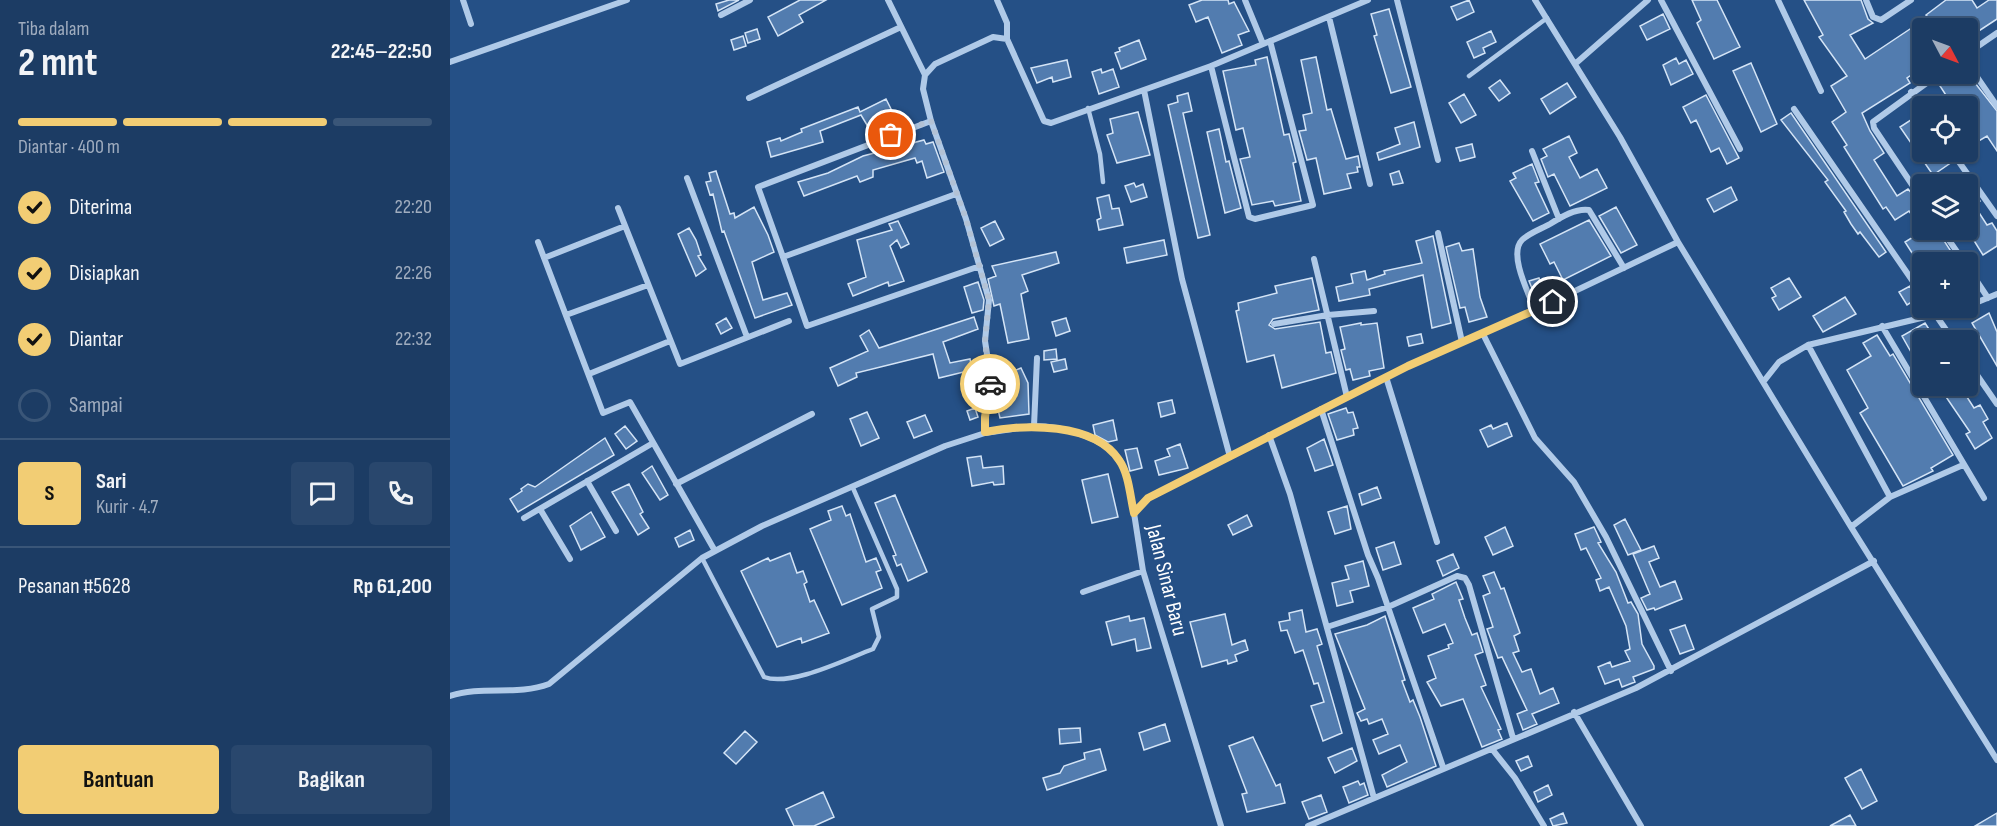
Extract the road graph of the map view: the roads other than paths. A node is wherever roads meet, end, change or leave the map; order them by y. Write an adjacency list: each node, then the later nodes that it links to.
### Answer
1 (463, 0): 20 (street)
2 (627, 0): 27 (street)
3 (750, 0): 17 (street)
4 (888, 0): 21 (street)
5 (997, 0): 23 (street)
6 (1245, 0): 25 (street)
7 (1346, 0): 16 (street)
8 (1368, 0): 16 (street)
9 (1397, 0): 47 (street)
10 (1535, 0): 19 (street)
11 (1648, 0): 28 (street)
12 (1661, 0): 45 (street)
13 (1778, 0): 36 (street)
14 (1866, 0): 15 (street)
15 (1911, 0)
16 (1351, 8): 18 (street)
17 (721, 15)
18 (1329, 17): 24 (street); 51 (street)
19 (1547, 18): 28 (street); 31 (lane)
20 (471, 24)
21 (901, 27): 30 (street); 40 (street)
22 (1997, 33): 26 (street)
23 (1007, 39): 30 (street); 42 (street)
24 (1270, 41): 25 (street); 29 (street)
25 (1263, 44): 29 (street)
26 (1978, 46)
27 (450, 62)
28 (1575, 64): 60 (street)
29 (1211, 66): 35 (street)
30 (925, 75): 44 (street)
31 (1469, 76)
32 (1978, 78): 38 (street)
33 (1923, 84): 37 (street)
34 (1997, 88): 38 (street)
35 (1144, 90): 42 (street); 98 (street)
36 (1821, 91)
37 (1911, 92): 39 (street); 52 (street)
38 (1989, 94): 41 (street)
39 (1914, 96)
40 (748, 98)
41 (1997, 106)
42 (1088, 108): 50 (lane)
43 (1794, 109): 66 (street)
44 (931, 121): 53 (street); 61 (street)
45 (1740, 149)
46 (1533, 152): 56 (street)
47 (1438, 160)
48 (1959, 162): 55 (street)
49 (687, 178): 81 (street)
50 (1103, 182)
51 (1371, 184)
52 (1912, 185)
53 (956, 194): 61 (street); 64 (street)
54 (618, 208): 57 (street)
55 (1996, 213)
56 (1559, 219): 65 (street); 72 (street)
57 (625, 226): 62 (street); 68 (street)
58 (1438, 234): 83 (street)
59 (538, 242): 62 (street)
60 (1678, 242): 65 (street, Jalan Sinar Baru); 89 (street)
61 (783, 257): 64 (street)
62 (544, 258): 74 (street)
63 (1314, 259): 75 (street)
64 (980, 266): 95 (street)
65 (1624, 268): 72 (street, Jalan Sinar Baru)
66 (1912, 280)
67 (1978, 283): 70 (street)
68 (648, 285): 74 (street); 82 (street)
69 (1997, 294): 70 (street)
70 (1988, 298): 71 (street)
71 (1978, 302)
72 (1535, 310): 80 (street, Jalan Sinar Baru)
73 (1374, 311): 75 (street)
74 (566, 315): 86 (street)
75 (1328, 315): 78 (street); 90 (street)
76 (1918, 318): 79 (street)
77 (789, 321): 81 (street)
78 (1274, 324)
79 (1882, 326): 84 (street); 99 (street)
80 (1483, 334): 83 (street, Jalan Sinar Baru); 119 (street)
81 (747, 337): 82 (street)
82 (670, 341): 86 (street)
83 (1462, 342): 88 (street, Jalan Sinar Baru)
84 (1808, 345): 89 (street); 103 (street)
85 (1037, 358): 94 (street)
86 (589, 374): 97 (street)
87 (1978, 376): 91 (street)
88 (1386, 377): 90 (street, Jalan Sinar Baru); 110 (street)
89 (1764, 381): 108 (street)
90 (1347, 397): 92 (street, Jalan Sinar Baru)
91 (1997, 404)
92 (1321, 409): 96 (street, Jalan Sinar Baru); 117 (street)
93 (813, 414): 101 (street)
94 (1034, 426): 95 (street); 106 (street)
95 (985, 432): 102 (street)
96 (1269, 435): 98 (street, Jalan Sinar Baru); 118 (street)
97 (653, 443): 100 (street); 101 (street)
98 (1230, 457): 106 (street, Jalan Sinar Baru)
99 (1963, 465): 103 (street); 104 (street)
100 (587, 482): 105 (street); 109 (street)
101 (676, 484): 111 (street)
102 (853, 488): 111 (street); 112 (lane)
103 (1890, 498): 108 (street)
104 (1984, 498)
105 (540, 509): 107 (street); 113 (street)
106 (1134, 513): 115 (street, Jalan Sinar Baru)
107 (524, 518)
108 (1851, 527): 114 (street)
109 (616, 531)
110 (1437, 542)
111 (715, 551): 112 (street)
112 (702, 558): 120 (street)
113 (570, 559)
114 (1874, 561): 119 (street); 124 (street)
115 (1143, 571): 116 (street); 127 (street, Jalan Sinar Baru)
116 (1083, 592)
117 (1388, 607): 118 (street); 122 (street); 125 (street)
118 (1327, 627): 126 (street)
119 (1671, 671): 121 (street)
120 (450, 696)
121 (1574, 712): 122 (street); 130 (street)
122 (1513, 738): 123 (street)
123 (1492, 749): 125 (street); 129 (street)
124 (1997, 760)
125 (1443, 767): 126 (street)
126 (1374, 798): 128 (street)
127 (1221, 826)
128 (1308, 826)
129 (1544, 826)
130 (1641, 826)

